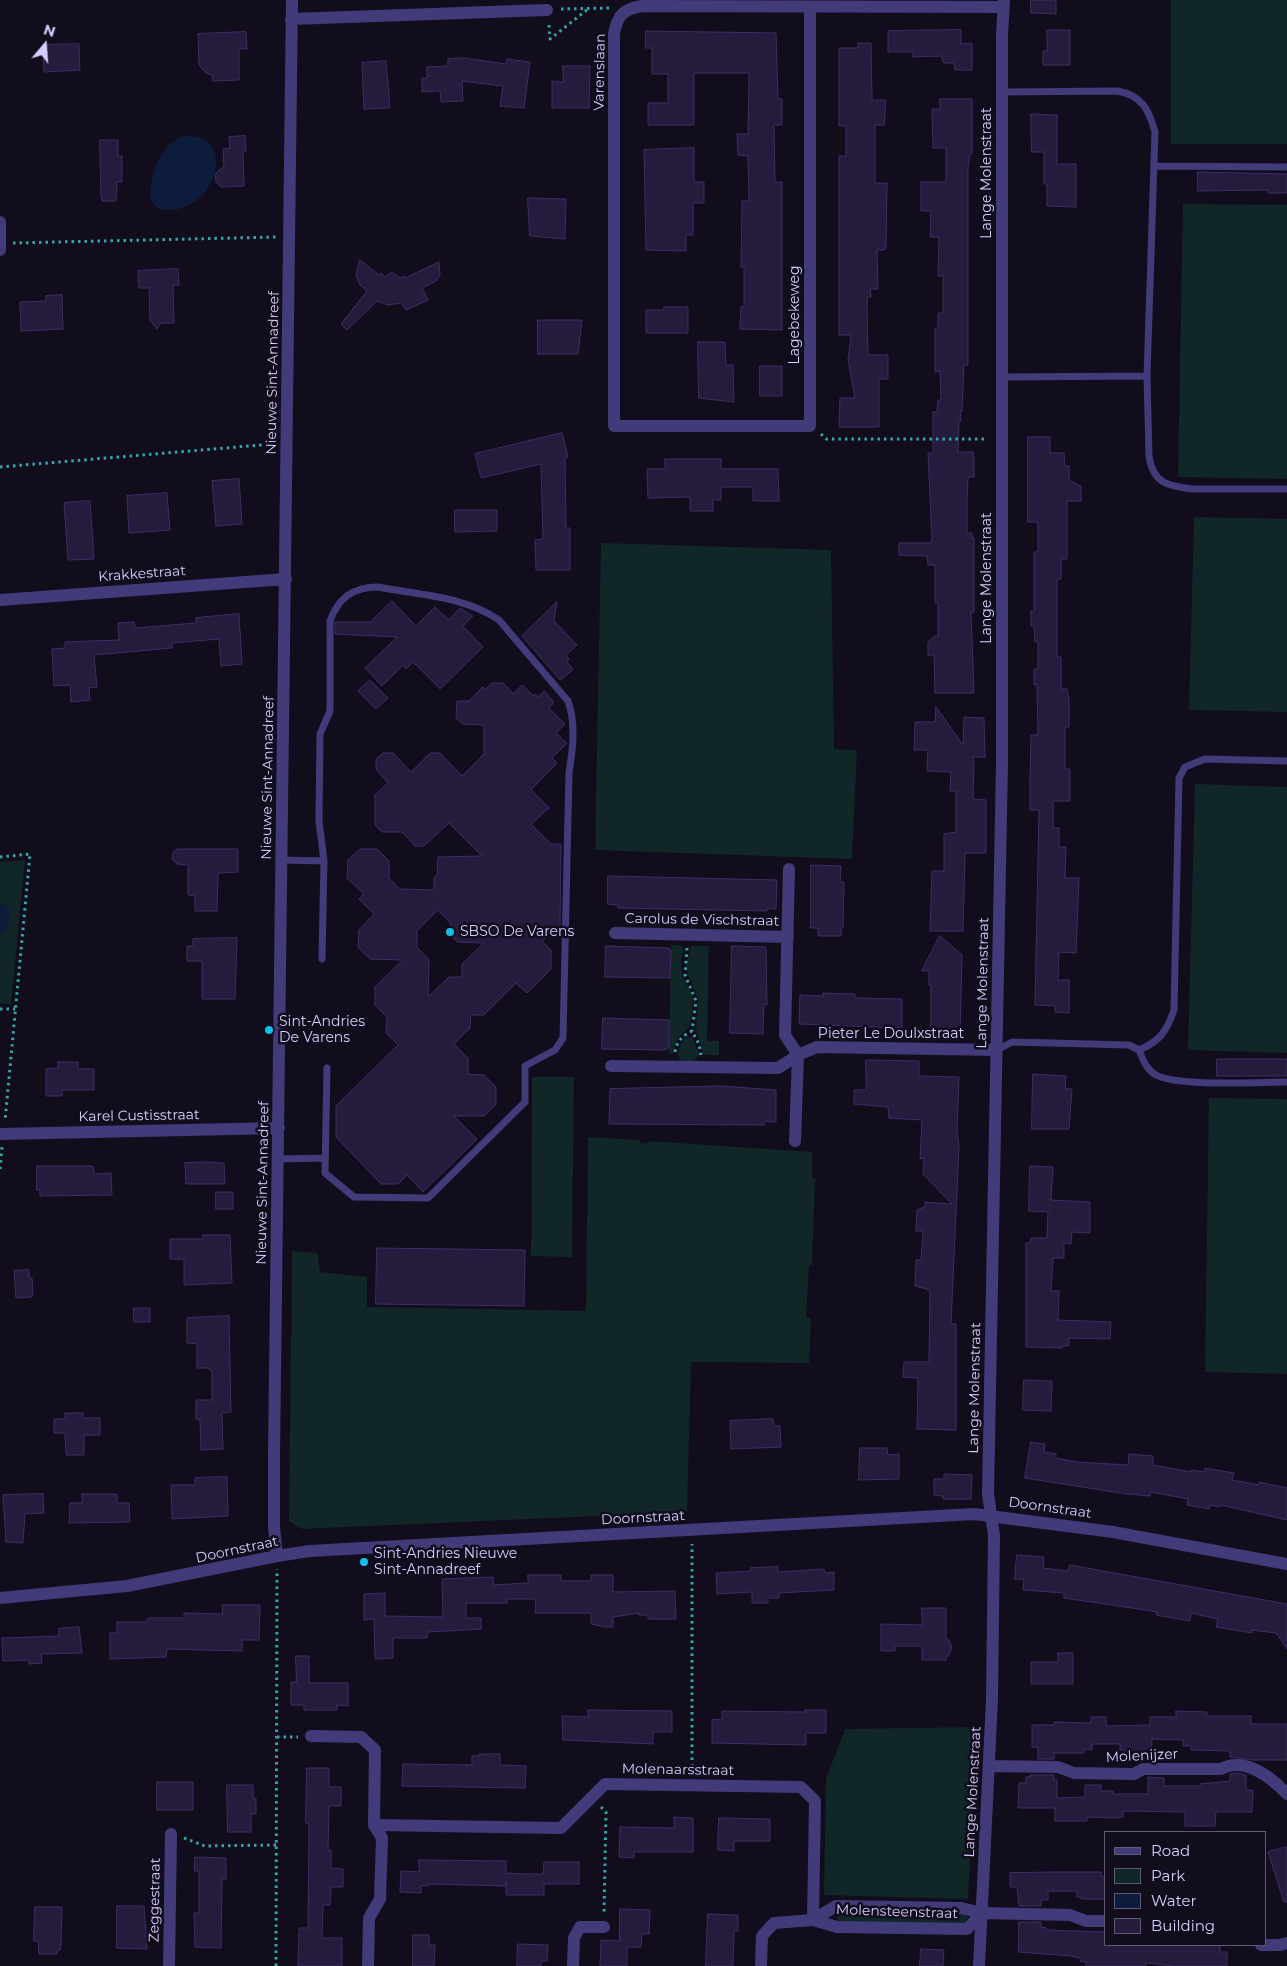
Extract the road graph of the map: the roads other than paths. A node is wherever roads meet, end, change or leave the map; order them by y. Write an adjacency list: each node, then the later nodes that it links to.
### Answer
1 (292, 0): 6 (street, Nieuwe Sint-Annadreef)
2 (1004, 4): 4 (street); 7 (street, Lange Molenstraat)
3 (456, 6): 5 (street); 6 (street)
4 (810, 7): 15 (street, Varenslaan); 15 (street, Lagebekeweg)
5 (547, 10)
6 (291, 18): 17 (street, Nieuwe Sint-Annadreef)
7 (1002, 92): 8 (lane); 14 (street, Lange Molenstraat)
8 (1155, 166): 9 (lane); 13 (lane)
9 (1287, 167)
10 (0, 222): 11 (street)
11 (1, 244): 12 (street)
12 (0, 250)
13 (1147, 376): 14 (lane); 16 (lane)
14 (1002, 377): 26 (street, Lange Molenstraat)
15 (614, 426)
16 (1287, 489)
17 (286, 579): 18 (street, Krakkestraat); 20 (street, Nieuwe Sint-Annadreef)
18 (0, 600)
19 (1287, 760): 27 (lane)
20 (282, 860): 21 (lane); 32 (street, Nieuwe Sint-Annadreef)
21 (324, 861): 25 (lane); 35 (lane)
22 (790, 869): 24 (street, Carolus de Vischstraat)
23 (615, 933): 24 (street, Carolus de Vischstraat)
24 (788, 937): 28 (street, Carolus de Vischstraat)
25 (322, 959)
26 (997, 1050): 27 (lane); 28 (street, Pieter Le Doulxstraat); 37 (street, Lange Molenstraat)
27 (1138, 1050): 31 (lane)
28 (798, 1055): 29 (street, Pieter Le Doulxstraat); 34 (street)
29 (611, 1066)
30 (327, 1068): 35 (lane)
31 (1287, 1082)
32 (278, 1128): 33 (street, Karel Custisstraat); 36 (street, Nieuwe Sint-Annadreef)
33 (0, 1134)
34 (795, 1141)
35 (325, 1158): 36 (lane)
36 (278, 1160): 38 (street, Nieuwe Sint-Annadreef)
37 (990, 1515): 38 (street, Doornstraat); 39 (street, Doornstraat); 42 (street, Lange Molenstraat)
38 (277, 1556): 40 (street, Doornstraat)
39 (1287, 1564)
40 (0, 1598)
41 (311, 1736): 44 (street)
42 (990, 1766): 43 (street, Molenijzer); 46 (street, Lange Molenstraat)
43 (1287, 1794)
44 (374, 1825): 47 (street, Molenaarsstraat); 53 (street)
45 (170, 1834): 52 (street, Zeggestraat)
46 (982, 1913): 47 (street, Molensteenstraat); 47 (street, Molensteenstraat); 48 (street); 56 (street, Lange Molenstraat)
47 (813, 1920): 55 (street, Molensteenstraat)
48 (1104, 1921)
49 (604, 1927): 54 (street)
50 (1287, 1943): 51 (street)
51 (1267, 1945)
52 (169, 1966)
53 (368, 1966)
54 (573, 1966)
55 (761, 1966)
56 (979, 1966)

